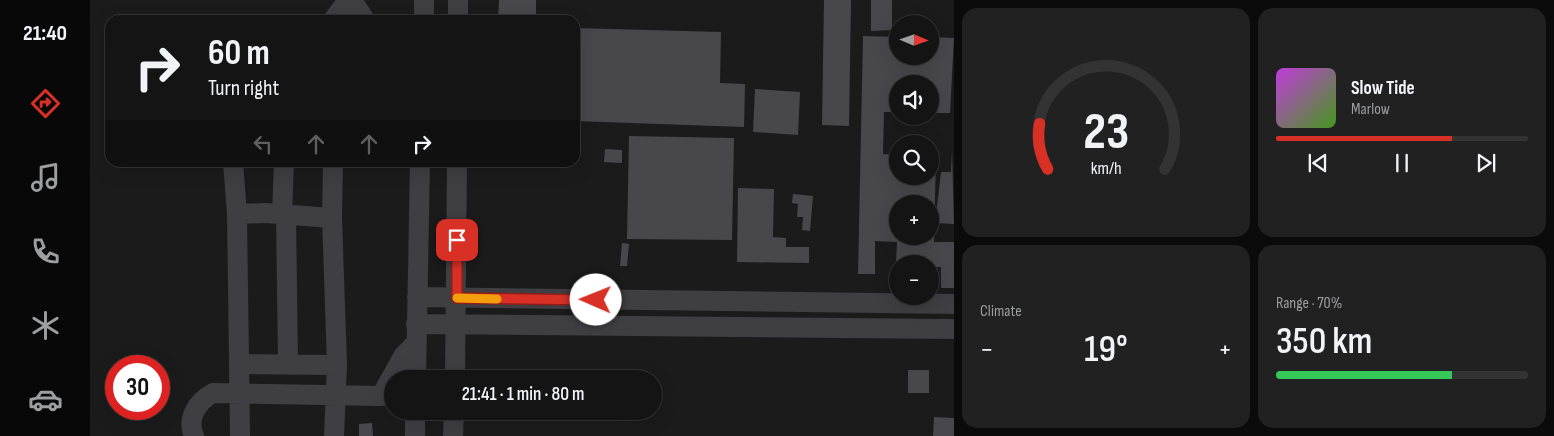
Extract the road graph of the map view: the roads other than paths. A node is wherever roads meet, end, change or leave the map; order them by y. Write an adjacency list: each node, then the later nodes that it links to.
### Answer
1 (350, 0): 4 (street); 5 (street)
2 (424, 0): 6 (street)
3 (458, 0): 7 (street)
4 (337, 15)
5 (361, 15)
6 (424, 15)
7 (458, 15)
8 (233, 167): 13 (street)
9 (284, 167): 14 (street)
10 (332, 167): 15 (street)
11 (420, 167): 16 (street)
12 (458, 167): 17 (street)
13 (236, 214): 14 (street); 22 (street)
14 (284, 215): 15 (street); 23 (street)
15 (332, 218): 24 (street)
16 (417, 297): 17 (street); 21 (street)
17 (457, 298): 18 (street); 19 (street)
18 (954, 304)
19 (457, 325): 20 (street); 21 (street); 26 (street)
20 (954, 329)
21 (416, 334): 25 (street); 28 (street)
22 (240, 364): 23 (street); 27 (street)
23 (288, 364): 24 (street)
24 (336, 365): 28 (street)
25 (416, 370)
26 (455, 370)
27 (240, 394): 28 (street); 31 (street); 32 (street)
28 (336, 394): 33 (street)
29 (416, 420): 34 (street)
30 (454, 420): 35 (street)
31 (194, 436)
32 (240, 436)
33 (334, 436)
34 (415, 436)
35 (453, 436)

